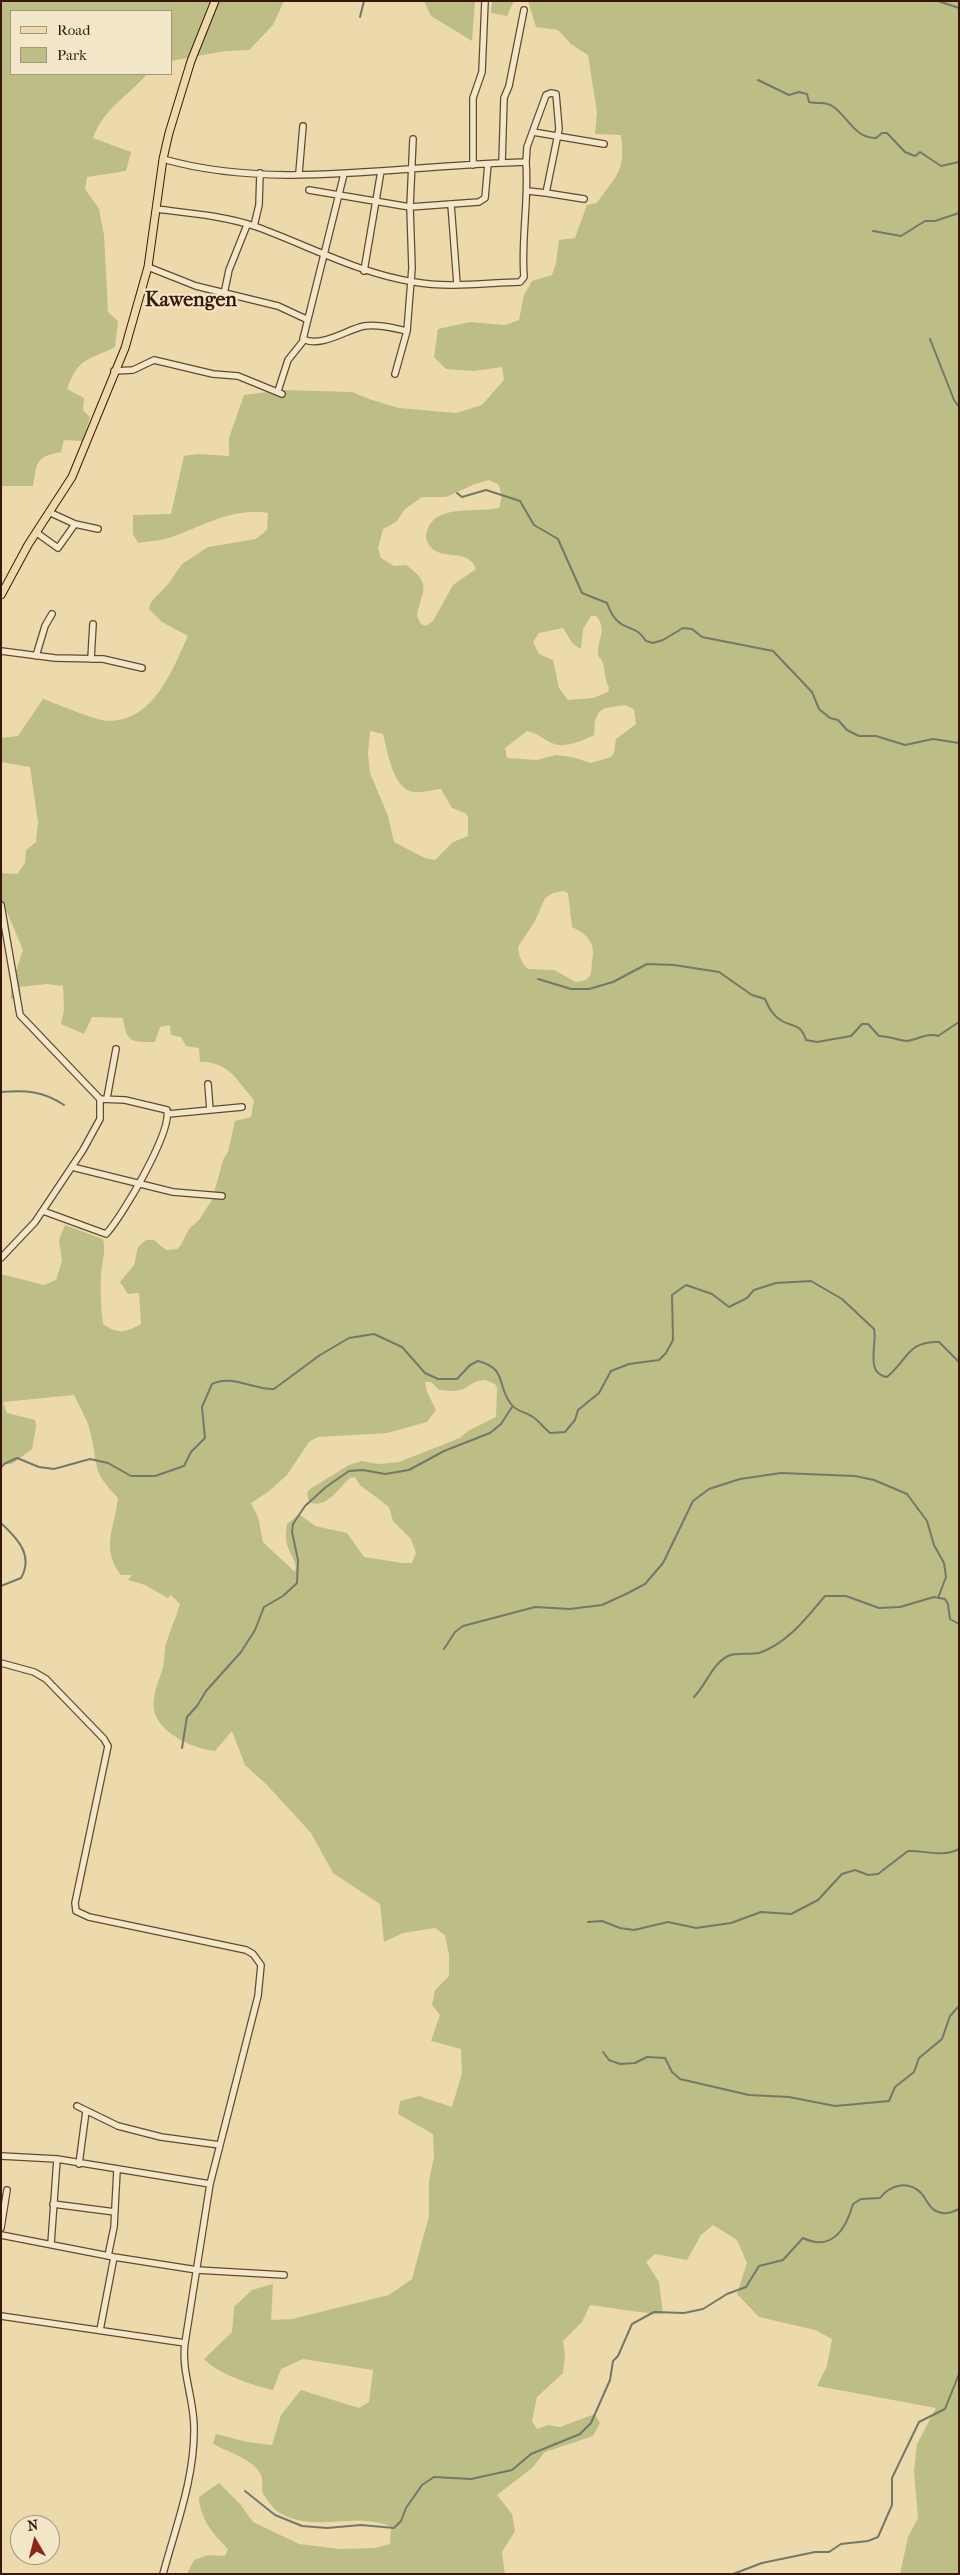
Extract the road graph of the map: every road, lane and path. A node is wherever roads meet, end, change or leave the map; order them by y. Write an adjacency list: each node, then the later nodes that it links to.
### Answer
1 (215, 1): 9 (main road)
2 (485, 1): 13 (street)
3 (524, 10): 11 (street)
4 (304, 126): 17 (street)
5 (533, 132): 6 (street); 6 (street); 10 (street)
6 (558, 137): 8 (street); 21 (street)
7 (412, 139): 14 (street)
8 (604, 144)
9 (163, 159): 16 (street); 27 (main road)
10 (526, 162): 11 (street); 20 (street)
11 (502, 163): 12 (street)
12 (488, 164): 13 (street); 25 (street)
13 (472, 165): 14 (street)
14 (410, 169): 15 (street); 26 (street)
15 (381, 171): 18 (street); 24 (street)
16 (260, 173): 17 (street); 29 (street)
17 (299, 174): 18 (street)
18 (344, 174): 22 (street)
19 (309, 190): 22 (street)
20 (528, 190): 21 (street); 34 (street)
21 (546, 193): 23 (street)
22 (338, 195): 24 (street); 30 (street)
23 (584, 199)
24 (376, 200): 26 (street); 32 (street)
25 (452, 204): 26 (street); 34 (street)
26 (410, 207): 33 (street)
27 (156, 209): 28 (street); 31 (main road)
28 (247, 225): 29 (street); 35 (street)
29 (254, 226): 30 (street)
30 (324, 254): 32 (street); 36 (street)
31 (148, 267): 35 (street); 39 (main road)
32 (364, 270): 33 (street)
33 (411, 282): 34 (street); 37 (street)
34 (457, 284)
35 (224, 294): 36 (street)
36 (306, 319): 38 (street)
37 (407, 331): 38 (street); 40 (street)
38 (304, 340): 39 (street)
39 (114, 370): 41 (main road)
40 (395, 374)
41 (51, 513): 42 (street); 44 (main road)
42 (75, 524): 43 (street); 44 (street)
43 (98, 530)
44 (37, 533): 45 (main road)
45 (1, 595)
46 (52, 614): 49 (street)
47 (93, 624): 50 (street)
48 (1, 651): 49 (street)
49 (36, 656): 50 (street)
50 (91, 659): 51 (street)
51 (142, 668)
52 (1, 905): 55 (street)
53 (116, 1049): 55 (street)
54 (208, 1084): 57 (street)
55 (104, 1098): 58 (street); 59 (street)
56 (242, 1107): 57 (street)
57 (210, 1110): 58 (street)
58 (168, 1114): 60 (street)
59 (72, 1167): 60 (street); 62 (street)
60 (140, 1183): 61 (street); 62 (street)
61 (222, 1196)
62 (43, 1211): 63 (street)
63 (1, 1258)
64 (1, 1663): 67 (street)
65 (77, 2106): 66 (street)
66 (86, 2111): 67 (street); 70 (street)
67 (220, 2145): 72 (street)
68 (1, 2156): 69 (street)
69 (57, 2159): 70 (street); 74 (street)
70 (79, 2164): 71 (street)
71 (117, 2170): 72 (street); 75 (street)
72 (210, 2184): 80 (street)
73 (7, 2190): 76 (street)
74 (53, 2204): 75 (street); 78 (street)
75 (115, 2212): 79 (street)
76 (1, 2228)
77 (1, 2235): 78 (street)
78 (52, 2244): 79 (street)
79 (111, 2257): 80 (street); 83 (street)
80 (197, 2270): 81 (street); 84 (street)
81 (284, 2275)
82 (1, 2316): 83 (street)
83 (100, 2330): 84 (street)
84 (185, 2343): 85 (street)
85 (163, 2574)

